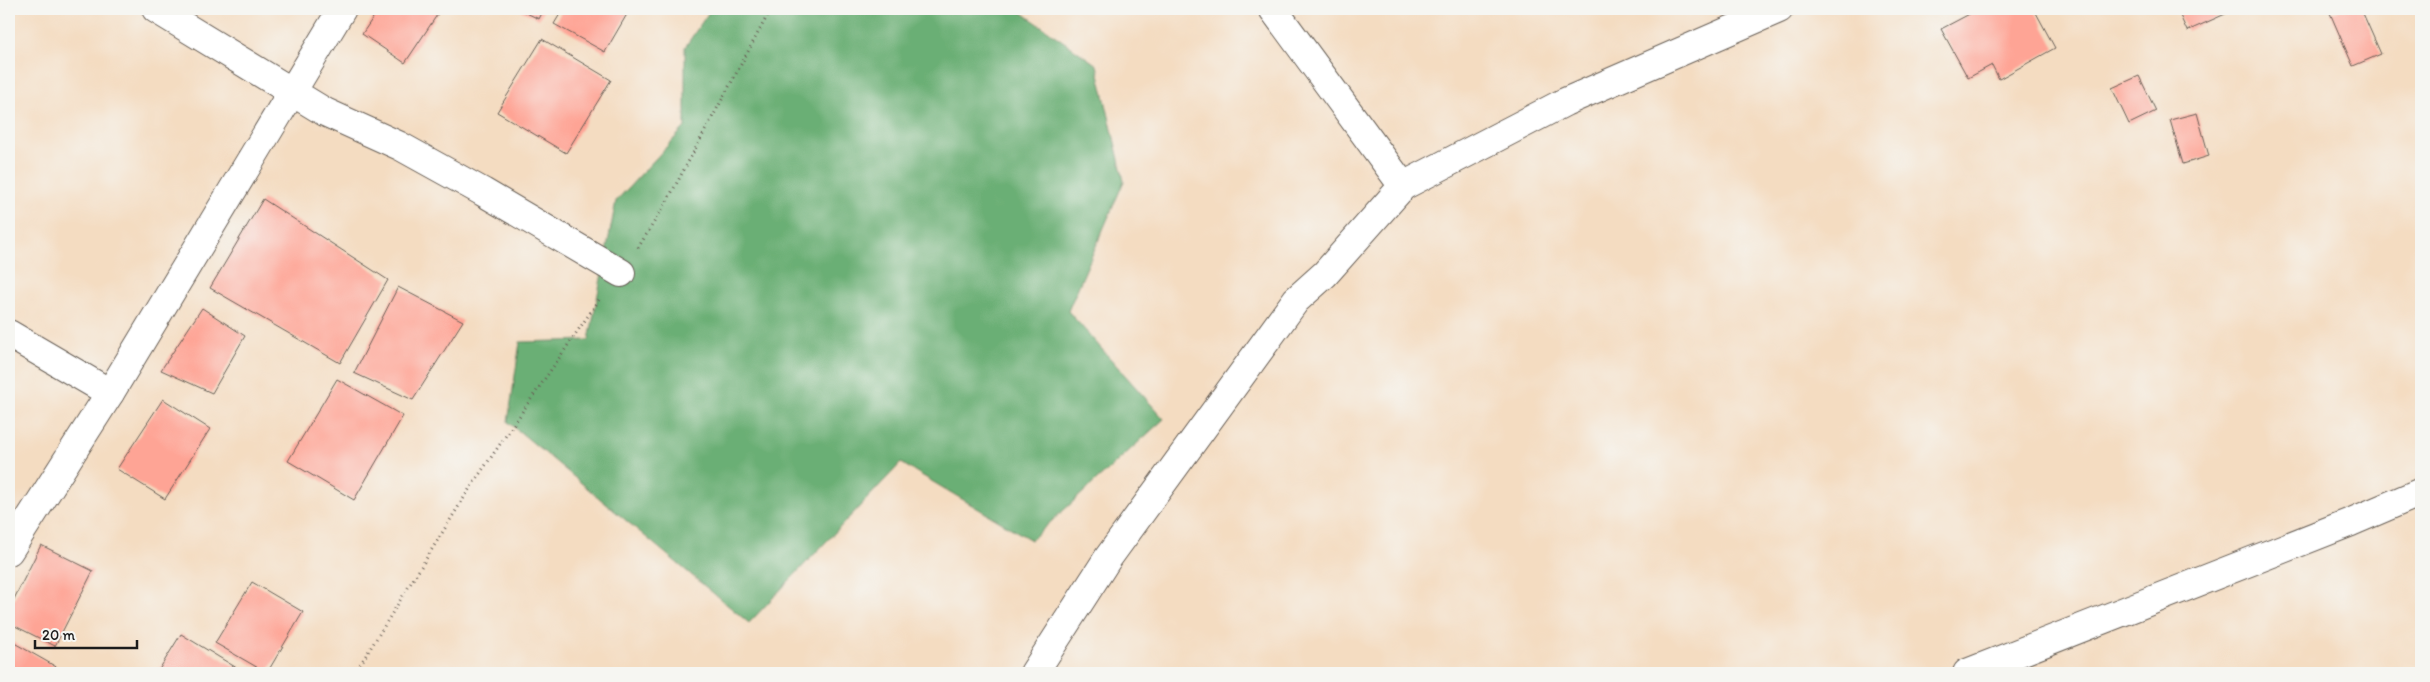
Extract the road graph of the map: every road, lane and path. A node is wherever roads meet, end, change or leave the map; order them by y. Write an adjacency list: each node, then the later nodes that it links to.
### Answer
1 (156, 9): 6 (street)
2 (342, 9): 6 (street)
3 (771, 9): 8 (path)
4 (1273, 9): 7 (street)
5 (1778, 9): 7 (street)
6 (290, 91): 8 (street); 10 (street)
7 (1403, 186): 14 (street)
8 (621, 273): 13 (path)
9 (9, 334): 10 (street)
10 (110, 392): 12 (street)
11 (2421, 492): 15 (street)
12 (9, 551)
13 (355, 673)
14 (1034, 673)
15 (1967, 673)

